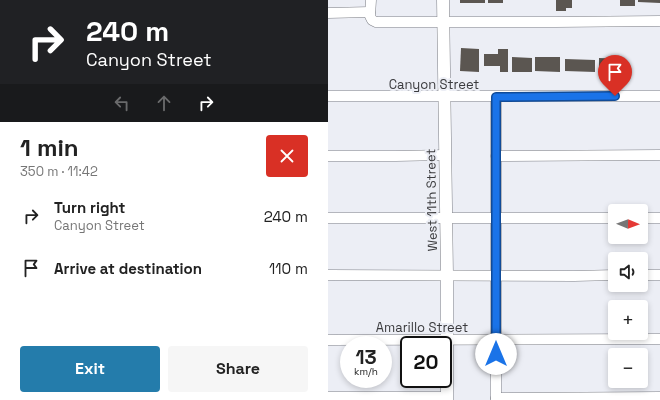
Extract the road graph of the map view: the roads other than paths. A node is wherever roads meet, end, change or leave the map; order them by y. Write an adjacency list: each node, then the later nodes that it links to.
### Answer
1 (371, 0): 3 (street)
2 (443, 0): 6 (main road, West 11th Street)
3 (370, 12): 4 (street); 6 (street)
4 (328, 13)
5 (660, 21): 6 (street)
6 (443, 22): 9 (main road, West 11th Street)
7 (328, 96): 9 (street, Canyon Street)
8 (660, 96): 10 (street, Canyon Street)
9 (444, 97): 10 (street, Canyon Street); 11 (main road, West 11th Street)
10 (496, 97): 14 (street)
11 (445, 155): 13 (street); 16 (main road, West 11th Street)
12 (660, 155): 14 (street)
13 (328, 156)
14 (496, 156): 17 (street)
15 (328, 218): 16 (street)
16 (445, 218): 17 (street); 22 (main road, West 11th Street)
17 (496, 218): 18 (street); 23 (street)
18 (608, 218)
19 (648, 218): 20 (street)
20 (660, 218)
21 (328, 275): 22 (street)
22 (446, 275): 23 (street); 27 (main road, West 11th Street)
23 (497, 275): 24 (street); 32 (street)
24 (608, 275)
25 (648, 275): 26 (street)
26 (660, 275)
27 (446, 336)
28 (660, 339): 32 (street, Amarillo Street)
29 (328, 340): 30 (street, Amarillo Street)
30 (400, 340)
31 (452, 340): 32 (street, Amarillo Street)
32 (496, 340): 37 (street)
33 (447, 388): 36 (main road, West 11th Street)
34 (328, 397): 36 (street)
35 (660, 397): 37 (street)
36 (447, 398)
37 (496, 399)

